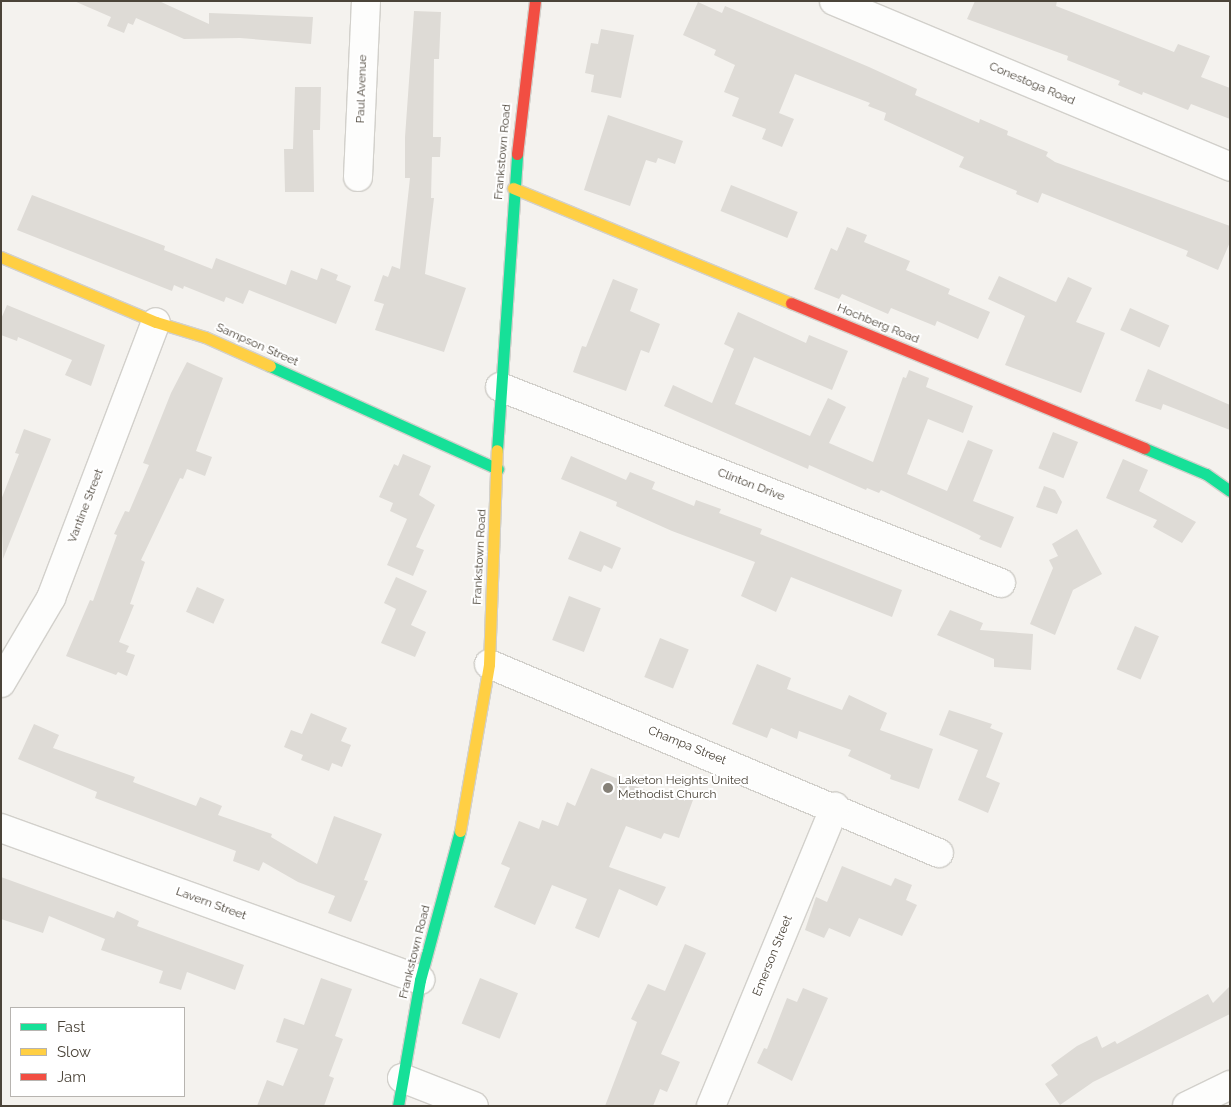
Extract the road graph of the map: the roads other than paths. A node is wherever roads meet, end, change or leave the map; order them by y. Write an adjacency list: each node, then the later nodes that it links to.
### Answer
1 (366, 1): 5 (street, Paul Avenue)
2 (535, 1): 6 (street, Frankstown Road)
3 (834, 1): 4 (street, Conestoga Road)
4 (1230, 168)
5 (358, 177)
6 (513, 188): 9 (street, Frankstown Road); 11 (street, Hochberg Road)
7 (1, 257): 8 (street, Sampson Street)
8 (156, 322): 10 (street, Sampson Street); 14 (street, Vantine Street)
9 (500, 387): 10 (street, Frankstown Road); 12 (street, Clinton Drive)
10 (498, 469): 13 (street, Frankstown Road)
11 (1230, 491)
12 (1001, 583)
13 (489, 664): 15 (street, Champa Street); 18 (street, Frankstown Road)
14 (1, 683)
15 (835, 807): 17 (street, Champa Street); 23 (street, Emerson Street)
16 (1, 828): 18 (street, Lavern Street)
17 (939, 853)
18 (420, 980): 19 (street, Frankstown Road)
19 (402, 1078): 21 (street, Frankstown Road); 22 (street)
20 (1230, 1085): 24 (street)
21 (398, 1106)
22 (474, 1106)
23 (711, 1106)
24 (1187, 1106)

